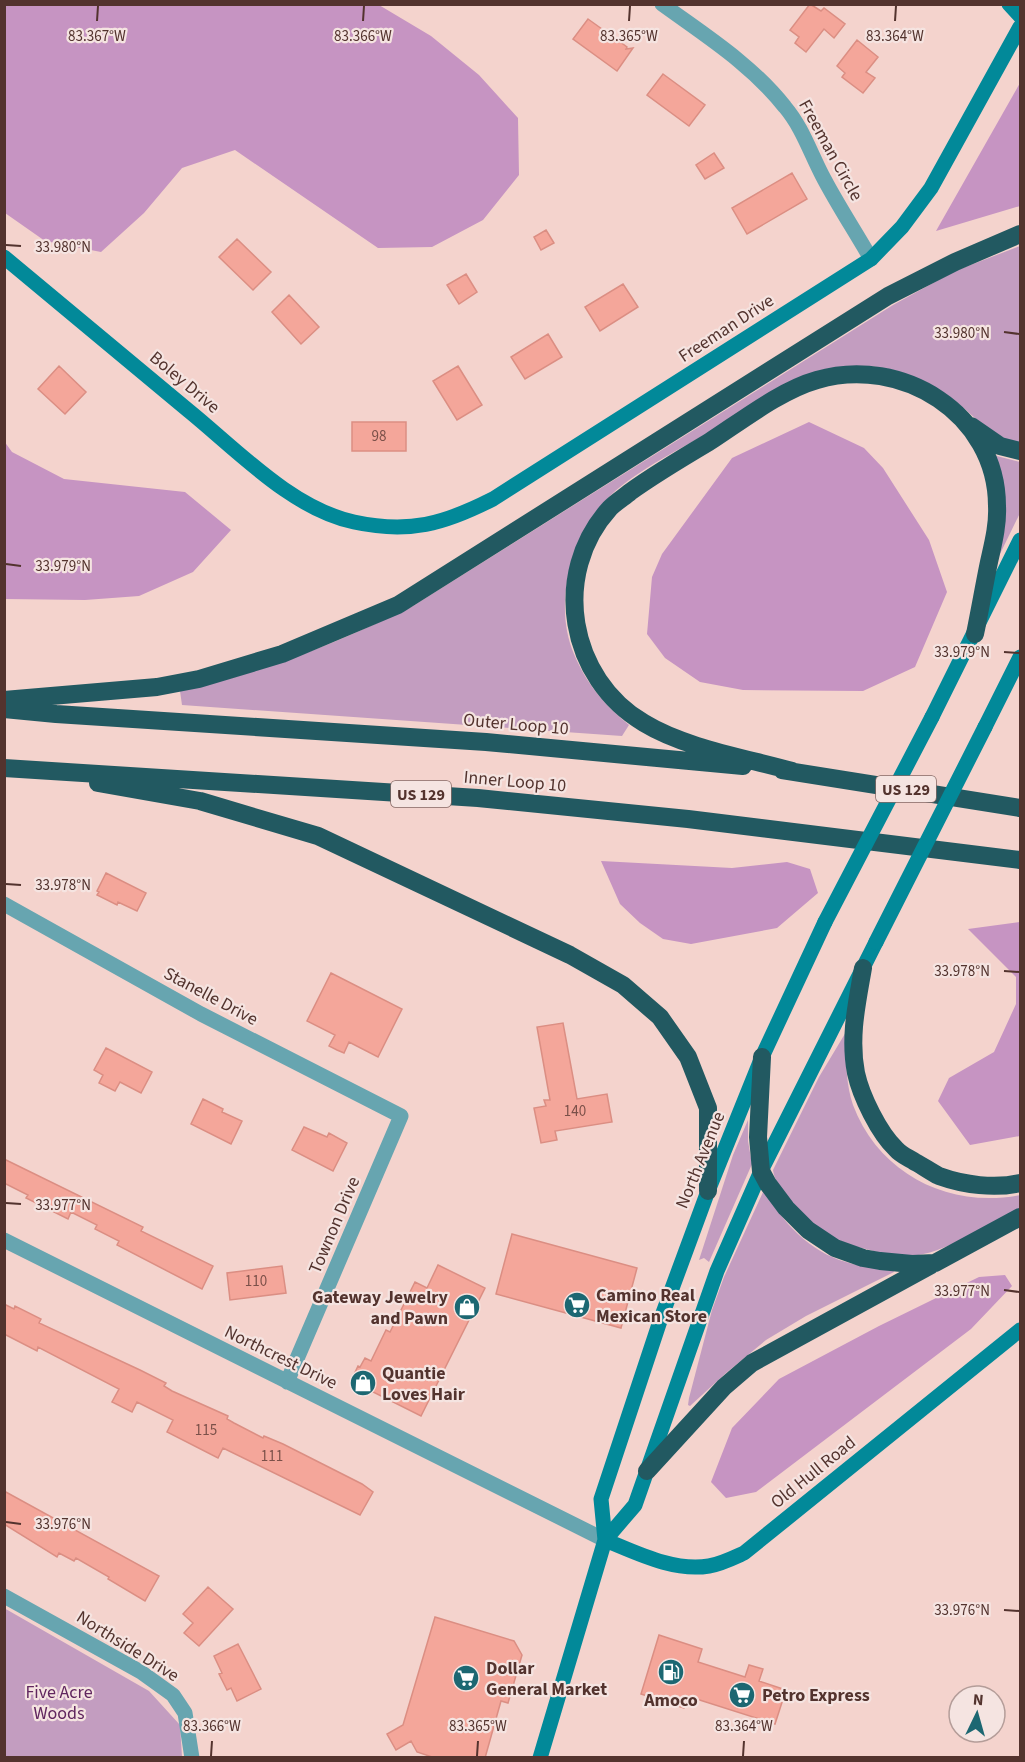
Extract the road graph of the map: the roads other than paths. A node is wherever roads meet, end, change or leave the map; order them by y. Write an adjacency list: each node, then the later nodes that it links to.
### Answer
1 (662, 4): 7 (street, Freeman Circle)
2 (1009, 4): 3 (main road)
3 (1020, 16)
4 (1020, 27): 7 (main road, Freeman Drive)
5 (1019, 235): 14 (highway)
6 (4, 257): 10 (main road, Boley Drive)
7 (871, 259): 10 (main road, Freeman Drive)
8 (962, 420): 9 (highway); 12 (highway); 17 (highway)
9 (1020, 452)
10 (351, 522)
11 (1020, 540): 12 (main road, North Avenue)
12 (975, 634): 22 (main road, North Avenue, bridge)
13 (1020, 657): 21 (main road, North Avenue, bridge)
14 (4, 700)
15 (4, 709): 17 (highway, Outer Loop 10 / US 129)
16 (4, 770): 19 (highway, Inner Loop 10 / US 129); 26 (highway)
17 (792, 771): 18 (highway, Outer Loop 10 / US 129)
18 (1020, 808)
19 (1020, 862)
20 (4, 904): 23 (street, Stanelle Drive)
21 (863, 968): 24 (main road, North Avenue); 25 (highway)
22 (762, 1057): 24 (highway); 26 (main road, North Avenue)
23 (401, 1116): 31 (street, Townon Drive)
24 (762, 1171): 29 (highway); 32 (main road, North Avenue)
25 (1020, 1183)
26 (708, 1191): 33 (main road, North Avenue)
27 (1020, 1217): 29 (highway)
28 (4, 1240): 31 (street, Northcrest Drive)
29 (935, 1263): 32 (highway)
30 (1020, 1330): 33 (main road, Old Hull Road)
31 (287, 1382): 33 (street, Northcrest Drive)
32 (647, 1471): 33 (main road, North Avenue)
33 (606, 1540): 36 (main road, North Avenue)
34 (4, 1596): 35 (street, Northside Drive)
35 (192, 1758)
36 (540, 1758)

